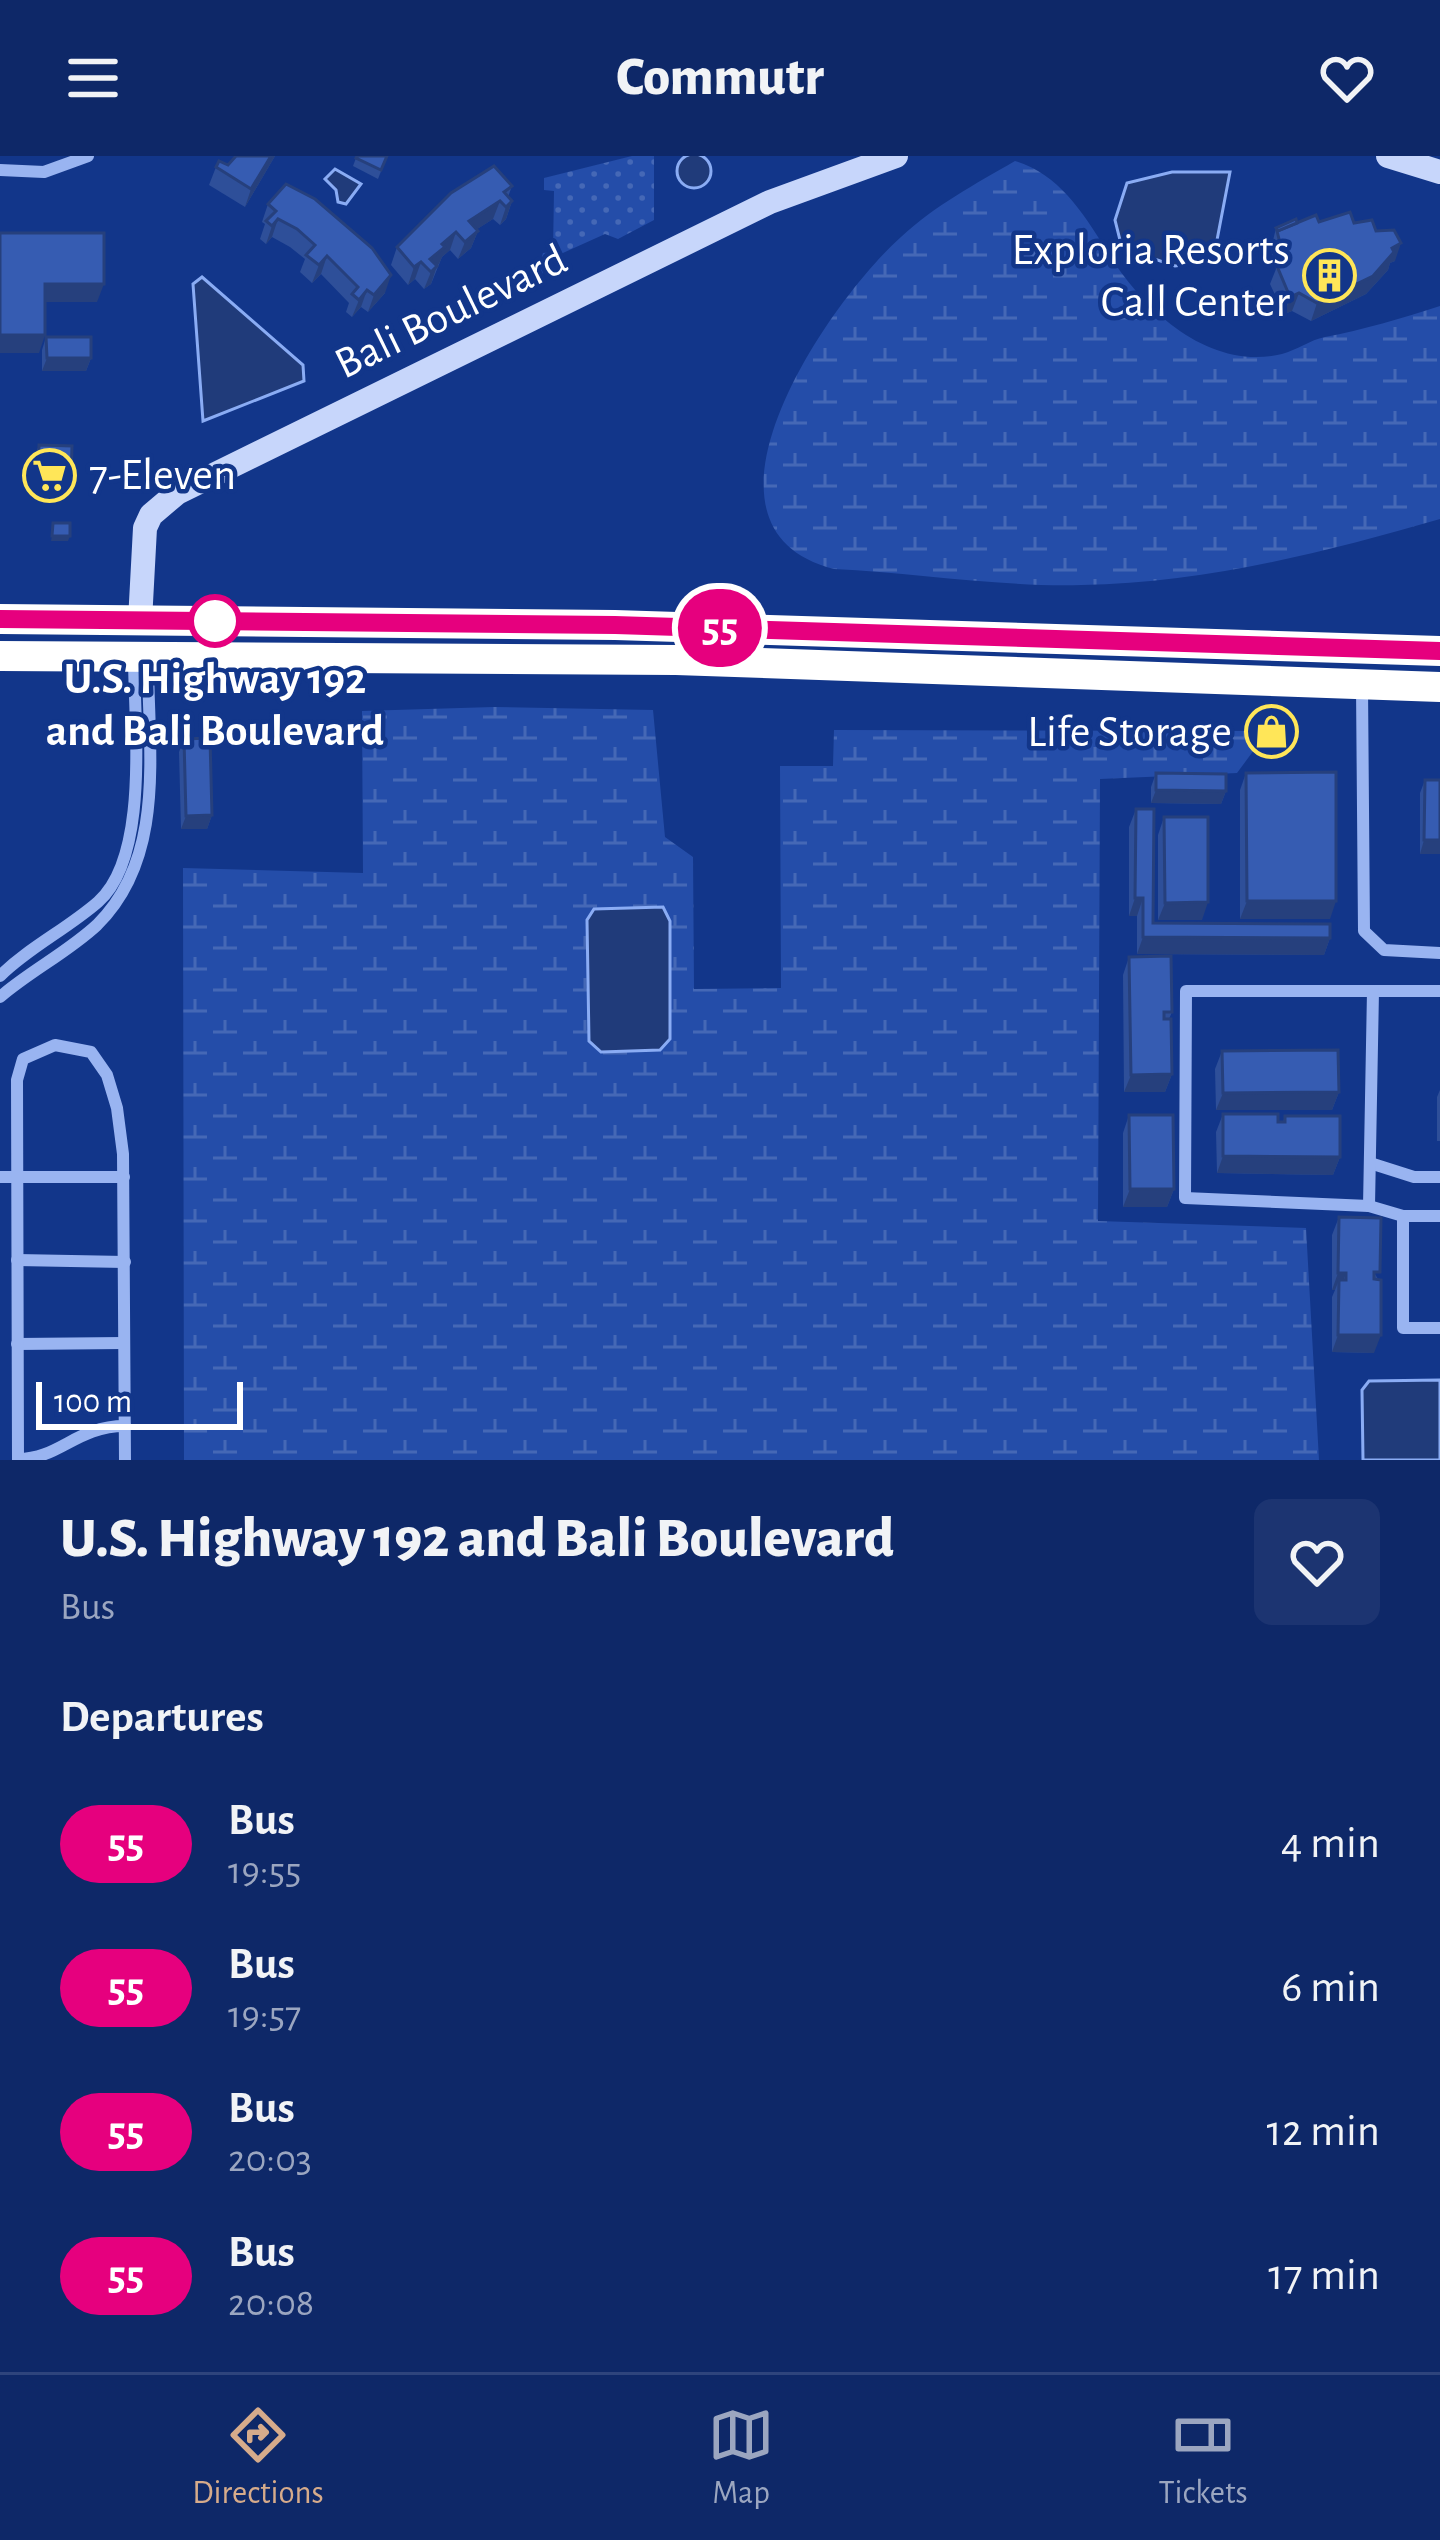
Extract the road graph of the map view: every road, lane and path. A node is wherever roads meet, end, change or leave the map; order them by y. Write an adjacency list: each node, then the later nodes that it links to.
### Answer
1 (88, 156): 4 (street)
2 (896, 156): 7 (street, Bali Boulevard)
3 (1388, 156): 5 (street)
4 (0, 170)
5 (1440, 172)
6 (0, 620): 7 (highway)
7 (140, 622): 8 (highway); 14 (highway)
8 (196, 622): 9 (highway); 15 (highway)
9 (744, 628): 10 (highway); 16 (highway)
10 (825, 631): 11 (highway); 17 (highway)
11 (1355, 648): 12 (highway); 18 (highway)
12 (1428, 651): 19 (highway)
13 (0, 656): 14 (highway)
14 (70, 656): 15 (highway)
15 (141, 656): 16 (highway); 21 (street)
16 (676, 661): 17 (highway)
17 (744, 662): 18 (highway)
18 (1298, 682): 19 (highway)
19 (1361, 684): 20 (highway); 22 (street)
20 (1440, 687)
21 (107, 903): 23 (street); 26 (street)
22 (1440, 952)
23 (0, 976)
24 (1373, 991): 25 (street); 27 (street); 32 (street)
25 (1440, 991)
26 (0, 997)
27 (1370, 1163): 31 (street); 32 (street)
28 (0, 1177): 29 (street)
29 (18, 1177): 30 (street); 30 (street); 35 (street)
30 (124, 1177): 36 (street)
31 (1440, 1178)
32 (1369, 1206): 33 (street)
33 (1403, 1216): 34 (street); 37 (street)
34 (1440, 1216)
35 (17, 1260): 36 (street); 39 (street)
36 (125, 1262): 38 (street)
37 (1440, 1328)
38 (124, 1343): 39 (street); 40 (street)
39 (17, 1344): 41 (street)
40 (125, 1426): 41 (street); 42 (street)
41 (18, 1460)
42 (125, 1460)

